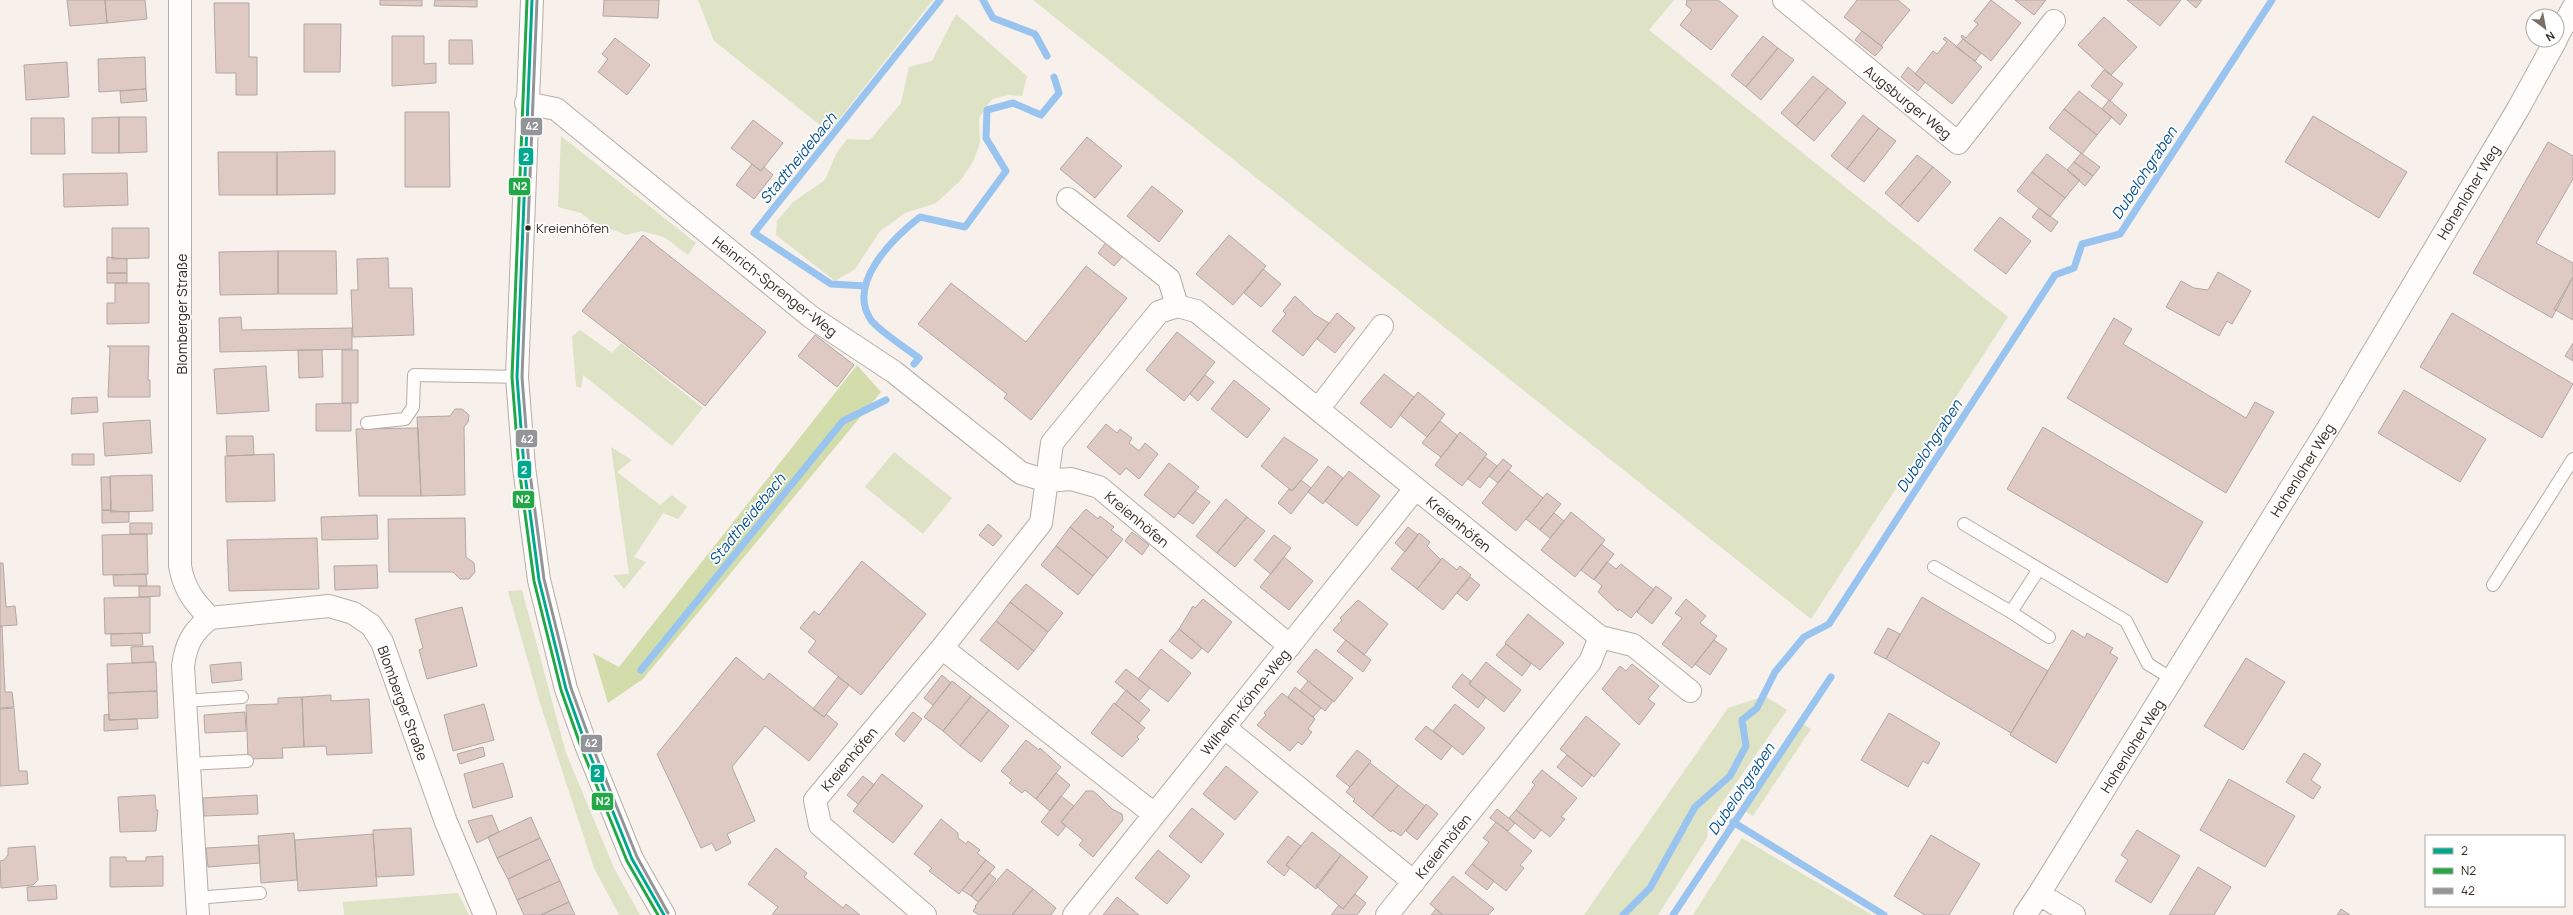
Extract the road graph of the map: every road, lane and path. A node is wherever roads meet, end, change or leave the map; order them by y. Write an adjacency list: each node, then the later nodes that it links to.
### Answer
1 (180, 0): 23 (street, Blomberger Straße)
2 (532, 0): 8 (street)
3 (1793, 2): 5 (street, Augsburger Weg)
4 (2573, 8): 6 (street, Hohenloher Weg)
5 (2054, 21)
6 (2565, 23)
7 (2551, 48): 28 (street, Hohenloher Weg)
8 (526, 103): 12 (street); 16 (street, Heinrich-Sprenger-Weg)
9 (1068, 199): 10 (street)
10 (1178, 306): 13 (street, Kreienhöfen); 16 (street, Kreienhöfen)
11 (1382, 326): 13 (street)
12 (517, 377): 14 (lane); 41 (street)
13 (1319, 408): 17 (street, Kreienhöfen)
14 (367, 422)
15 (2573, 459): 21 (lane)
16 (1047, 481): 26 (street, Kreienhöfen); 27 (street, Kreienhöfen)
17 (1415, 488): 24 (street, Kreienhöfen); 26 (street, Wilhelm-Köhne-Weg)
18 (1964, 524): 20 (lane)
19 (1934, 567): 22 (lane)
20 (2039, 569): 22 (lane); 28 (lane)
21 (2494, 585)
22 (2011, 612): 25 (lane)
23 (210, 618): 31 (street); 40 (street, Blomberger Straße)
24 (1600, 636): 29 (street, Kreienhöfen); 36 (street, Kreienhöfen)
25 (2049, 637)
26 (1290, 646): 32 (street, Wilhelm-Köhne-Weg)
27 (942, 648): 35 (street); 42 (street, Kreienhöfen)
28 (2174, 680): 38 (street, Hohenloher Weg)
29 (1690, 691)
30 (242, 697): 31 (lane)
31 (184, 701): 34 (street)
32 (1225, 728): 35 (street, Wilhelm-Köhne-Weg); 36 (street, Kreienhöfen)
33 (247, 761): 34 (lane)
34 (187, 764): 39 (street)
35 (1154, 814): 43 (street, Wilhelm-Köhne-Weg)
36 (1414, 882): 44 (street, Kreienhöfen)
37 (260, 894): 39 (lane)
38 (2039, 894): 45 (street, Hohenloher Weg); 46 (street)
39 (197, 906)
40 (485, 915)
41 (664, 915)
42 (925, 915)
43 (1074, 915)
44 (1387, 915)
45 (2025, 915)
46 (2074, 915)

